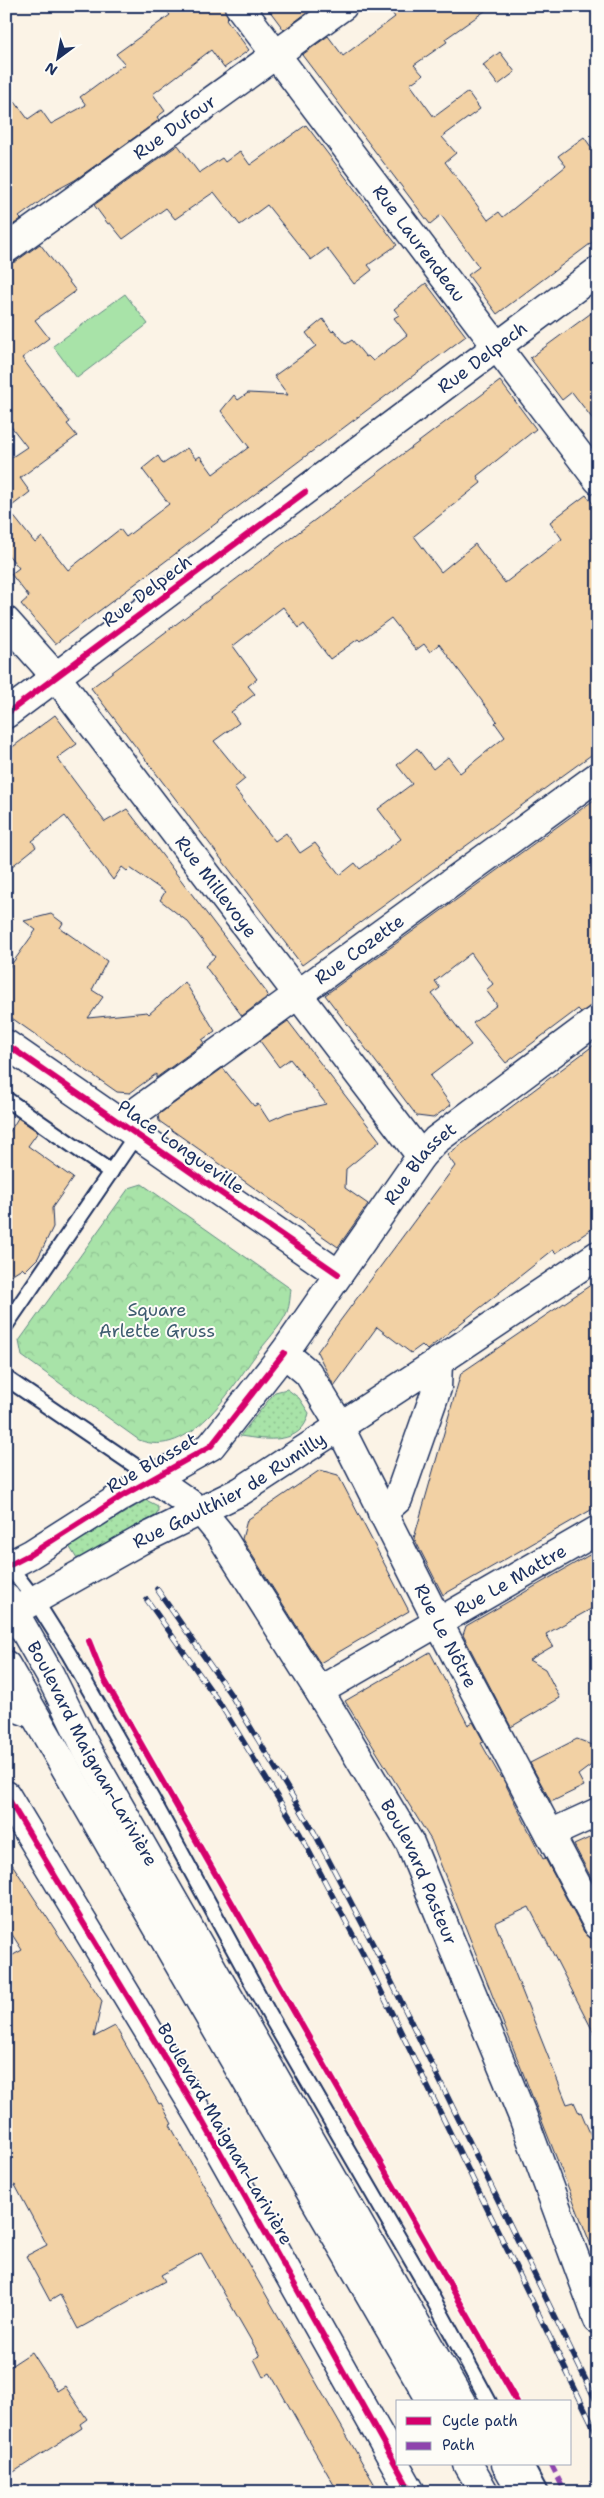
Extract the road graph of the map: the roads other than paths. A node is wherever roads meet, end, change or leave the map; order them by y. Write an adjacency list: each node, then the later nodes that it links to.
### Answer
1 (239, 6): 3 (street, Rue Laurendeau)
2 (343, 6): 3 (street, Rue Dufour)
3 (276, 55): 4 (street, Rue Dufour); 6 (street, Rue Laurendeau)
4 (6, 250)
5 (598, 271): 6 (street, Rue Delpech)
6 (498, 348): 7 (street, Rue Laurendeau); 9 (street, Rue Delpech)
7 (598, 480)
8 (6, 621): 9 (street, Rue Millevoye)
9 (57, 678): 10 (street, Rue Delpech); 12 (street, Rue Millevoye)
10 (6, 714)
11 (598, 776): 12 (street, Rue Cozette)
12 (298, 994): 16 (street, Rue Cozette); 17 (street, Rue Millevoye)
13 (598, 1020): 17 (street, Rue Blasset)
14 (6, 1044): 16 (street, Place Longueville)
15 (6, 1099): 18 (lane)
16 (129, 1129): 18 (lane); 20 (street, Place Longueville)
17 (421, 1156): 20 (street, Rue Blasset)
18 (111, 1172): 21 (lane)
19 (598, 1255): 23 (street, Rue Gaulthier de Rumilly)
20 (338, 1274): 22 (street, Rue Blasset)
21 (6, 1325)
22 (284, 1353): 25 (street, Rue Le Nôtre); 26 (street, Rue Blasset)
23 (438, 1362): 25 (street, Rue Gaulthier de Rumilly); 28 (street)
24 (6, 1378): 26 (lane)
25 (338, 1428): 27 (street, Rue Gaulthier de Rumilly); 28 (street, Rue Le Nôtre)
26 (153, 1478): 27 (street, Boulevard Pasteur); 30 (street, Rue Blasset)
27 (202, 1512): 31 (street, Rue Gaulthier de Rumilly); 34 (street, Boulevard Pasteur)
28 (382, 1513): 32 (street, Rue Le Nôtre)
29 (598, 1530): 32 (street, Rue Le Mattre)
30 (7, 1564): 31 (lane)
31 (16, 1606): 42 (street, Boulevard Maignan-Larivière); 43 (lane)
32 (438, 1622): 34 (street, Rue Le Mattre); 38 (street, Rue Le Nôtre)
33 (6, 1665): 35 (street, Boulevard Maignan-Larivière)
34 (319, 1691): 40 (street, Boulevard Pasteur)
35 (17, 1700): 41 (street, Boulevard Maignan-Larivière)
36 (6, 1795): 44 (street, Boulevard Maignan-Larivière)
37 (598, 1812): 38 (street)
38 (550, 1834): 39 (street, Rue Le Nôtre)
39 (598, 1925)
40 (598, 2320)
41 (431, 2400)
42 (460, 2400)
43 (487, 2400)
44 (396, 2465)
45 (396, 2466): 49 (street, Boulevard Maignan-Larivière)
46 (469, 2466): 50 (street)
47 (507, 2466): 51 (street)
48 (526, 2466): 52 (lane)
49 (411, 2492)
50 (484, 2492)
51 (522, 2492)
52 (540, 2492)

